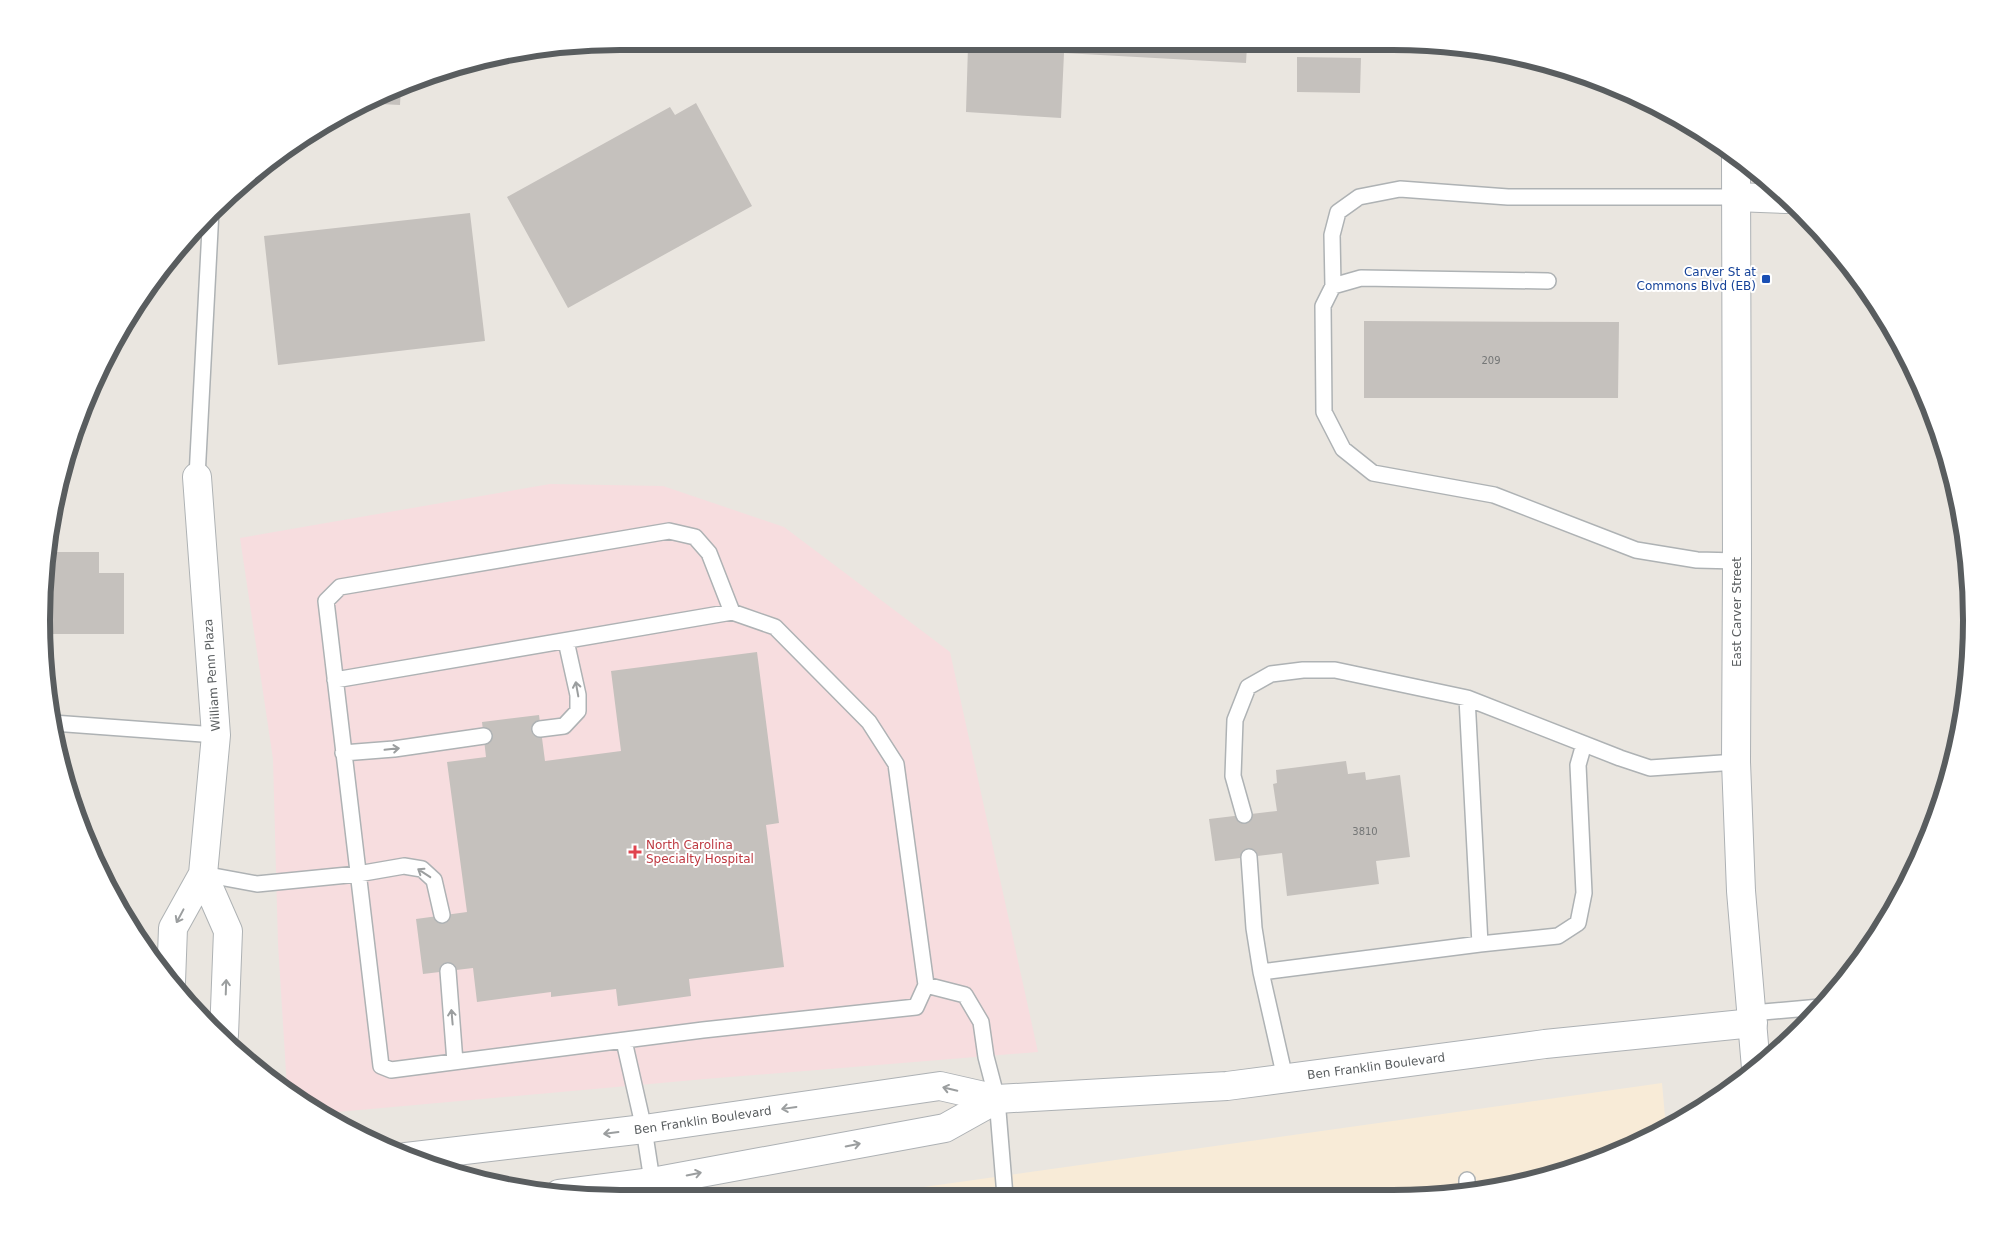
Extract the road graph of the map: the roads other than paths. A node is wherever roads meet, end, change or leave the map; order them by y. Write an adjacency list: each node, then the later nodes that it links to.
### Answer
1 (1736, 165): 2 (street, East Carver Street)
2 (1735, 197): 3 (street); 6 (lane); 8 (street, East Carver Street)
3 (1776, 198)
4 (210, 224): 7 (lane)
5 (1548, 281): 6 (lane)
6 (1333, 286): 8 (lane)
7 (198, 477): 15 (street, William Penn Plaza)
8 (1737, 561): 19 (street, East Carver Street)
9 (732, 612): 10 (lane); 11 (lane); 29 (lane)
10 (566, 641): 11 (lane); 14 (lane, one-way to 10)
11 (335, 680): 18 (lane)
12 (1467, 698): 17 (lane); 20 (lane); 25 (lane)
13 (60, 723): 15 (lane)
14 (540, 730)
15 (216, 735): 22 (street, William Penn Plaza)
16 (484, 736): 18 (lane, one-way to 16)
17 (1584, 744): 19 (lane); 25 (lane)
18 (344, 753): 23 (lane)
19 (1736, 762): 31 (street, East Carver Street)
20 (1244, 815)
21 (1249, 857): 28 (lane)
22 (203, 874): 23 (lane); 27 (street, William Penn Plaza, one-way to 27); 32 (street, William Penn Plaza, one-way to 22)
23 (358, 874): 24 (lane, one-way to 23); 35 (lane)
24 (442, 915)
25 (1480, 944): 28 (lane)
26 (448, 971): 35 (lane, one-way to 26)
27 (172, 972)
28 (1261, 972): 36 (lane)
29 (926, 985): 33 (lane); 37 (lane)
30 (1810, 1009): 31 (lane)
31 (1753, 1018): 34 (street, East Carver Street); 36 (street, Ben Franklin Boulevard)
32 (224, 1030)
33 (624, 1041): 35 (lane); 38 (lane)
34 (1756, 1060)
35 (455, 1062)
36 (1285, 1078): 37 (street, Ben Franklin Boulevard)
37 (997, 1099): 38 (street, Ben Franklin Boulevard, one-way to 38); 40 (street, Ben Franklin Boulevard, one-way to 37); 42 (lane)
38 (644, 1129): 39 (street, Ben Franklin Boulevard, one-way to 39); 40 (lane)
39 (423, 1155)
40 (653, 1188): 41 (street, Ben Franklin Boulevard)
41 (622, 1190)
42 (1005, 1190)

